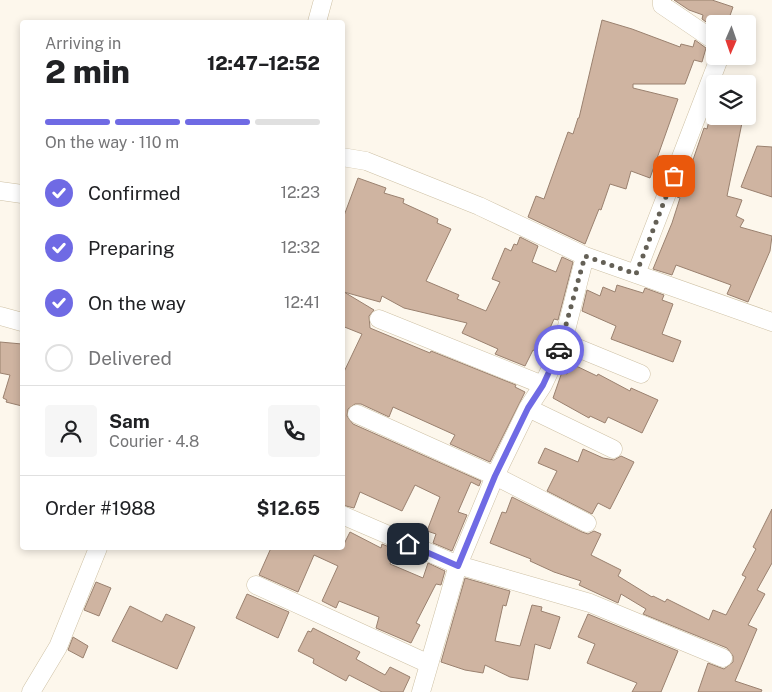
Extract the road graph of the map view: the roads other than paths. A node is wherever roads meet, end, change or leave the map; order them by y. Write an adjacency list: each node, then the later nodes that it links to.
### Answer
1 (323, 0): 3 (street)
2 (662, 0): 4 (street)
3 (317, 20)
4 (706, 35)
5 (717, 65): 10 (street)
6 (345, 158): 9 (street)
7 (0, 191): 8 (street)
8 (20, 194)
9 (585, 256): 10 (street); 15 (street)
10 (636, 274): 14 (street)
11 (0, 316): 13 (street)
12 (379, 319): 17 (street)
13 (20, 321)
14 (772, 322)
15 (563, 342): 16 (street); 17 (street)
16 (641, 374)
17 (543, 385): 18 (street)
18 (528, 408): 20 (street); 21 (street)
19 (357, 414): 21 (street)
20 (612, 449)
21 (495, 476): 23 (street); 25 (street)
22 (345, 516): 25 (street)
23 (587, 522)
24 (97, 550): 29 (street)
25 (458, 566): 27 (street); 28 (street)
26 (256, 585): 28 (street)
27 (723, 658)
28 (429, 664): 30 (street)
29 (31, 692)
30 (421, 692)

